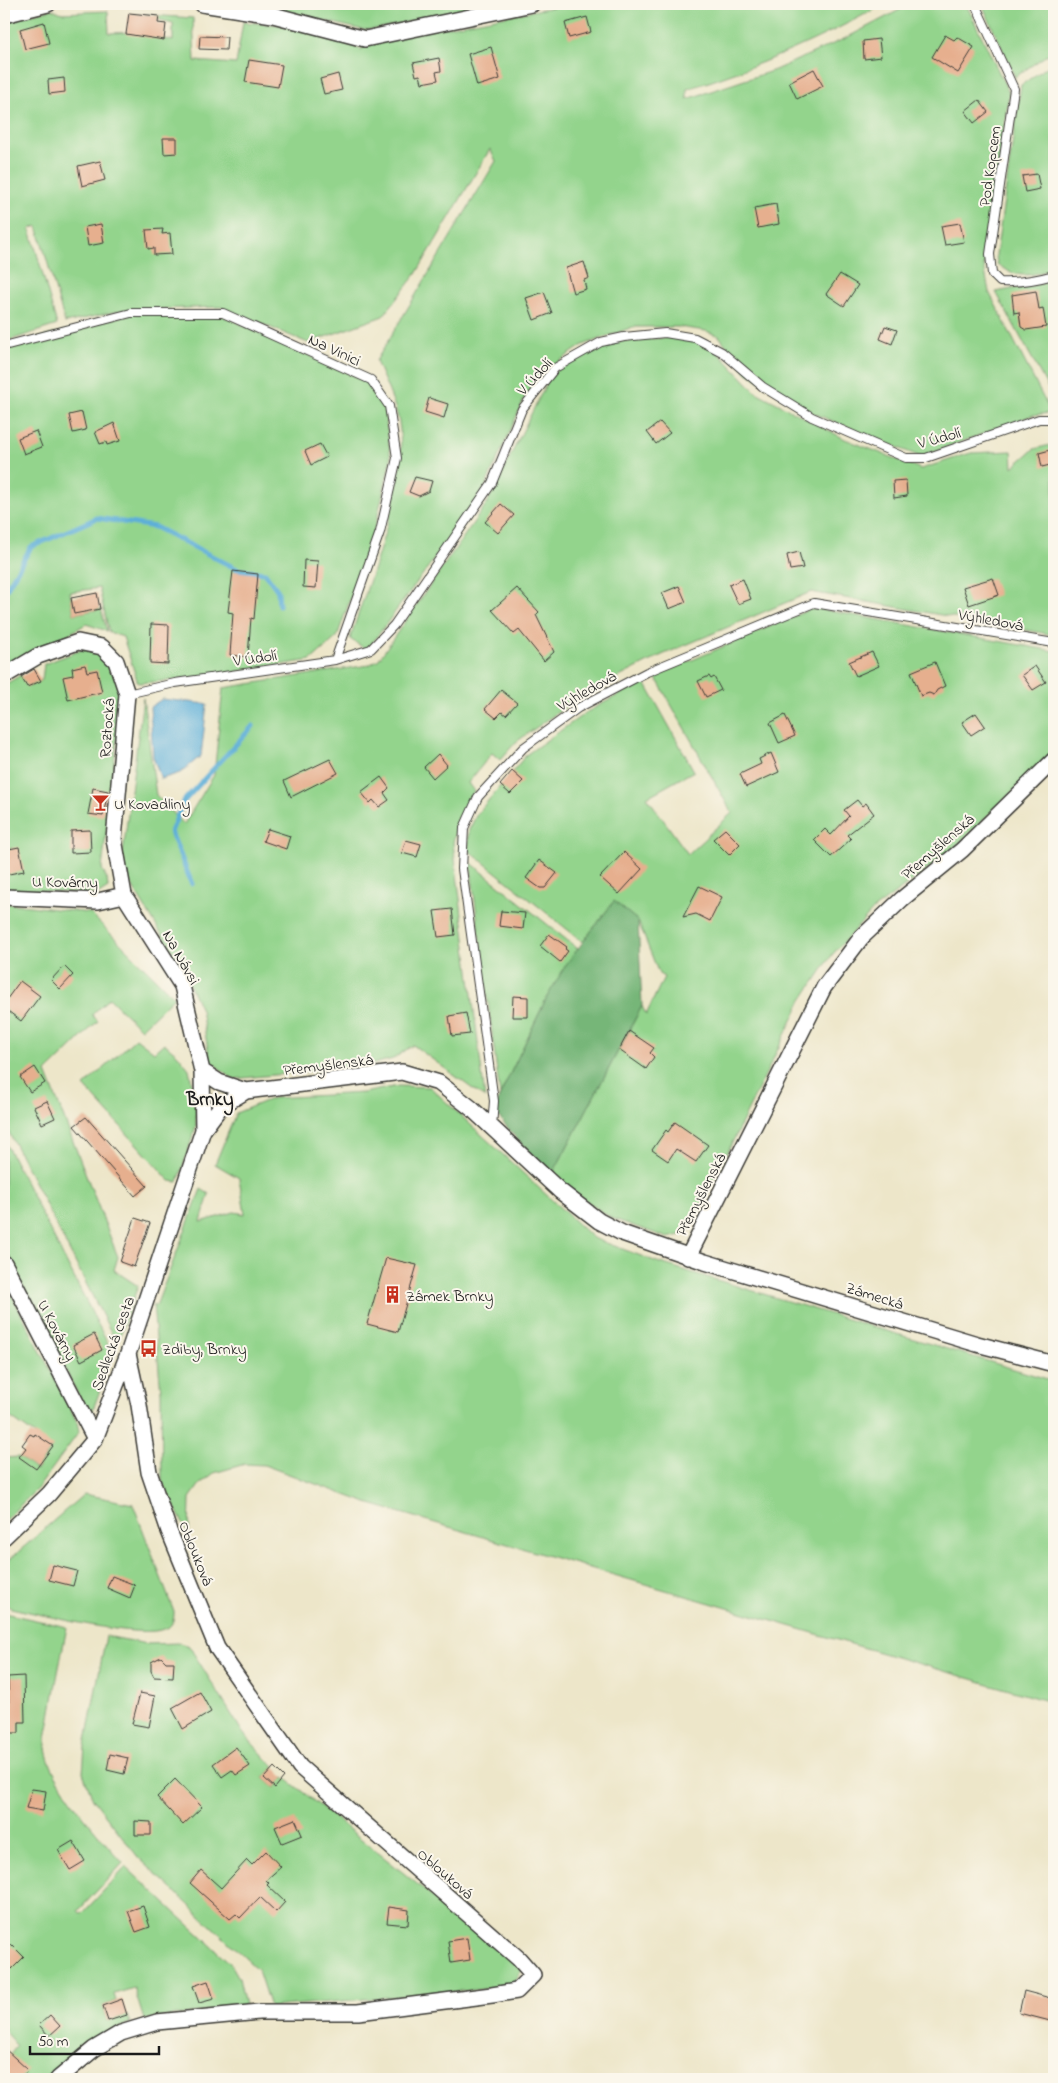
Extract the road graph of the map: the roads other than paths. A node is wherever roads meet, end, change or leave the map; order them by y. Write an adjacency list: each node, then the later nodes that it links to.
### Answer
1 (48, 4): 6 (street)
2 (202, 4): 5 (street)
3 (532, 4): 5 (street)
4 (975, 4): 7 (lane, Pod Kopcem)
5 (272, 10)
6 (4, 15)
7 (1054, 275)
8 (4, 346): 11 (lane, Na Vinici)
9 (1054, 419): 11 (lane, V Údolí)
10 (1054, 643): 19 (lane, Výhledová)
11 (335, 660): 13 (lane, V Údolí)
12 (4, 676): 13 (street, Roztocká)
13 (127, 694): 15 (street, Roztocká)
14 (1054, 760): 21 (street, Přemyšlenská)
15 (124, 895): 16 (street, U Kovárny); 17 (street, Na Návsi)
16 (4, 897)
17 (202, 1071): 18 (street); 20 (street, Na Návsi)
18 (246, 1091): 19 (street, Přemyšlenská); 20 (street)
19 (492, 1128): 21 (street, Přemyšlenská)
20 (203, 1130): 23 (street, Sedlecká cesta)
21 (688, 1257): 24 (street, Zámecká)
22 (4, 1263): 25 (street, U Kovárny)
23 (128, 1354): 25 (street, Sedlecká cesta); 27 (street, Oblouková)
24 (1054, 1364)
25 (95, 1439): 26 (street, Sedlecká cesta)
26 (4, 1537)
27 (58, 2079)

